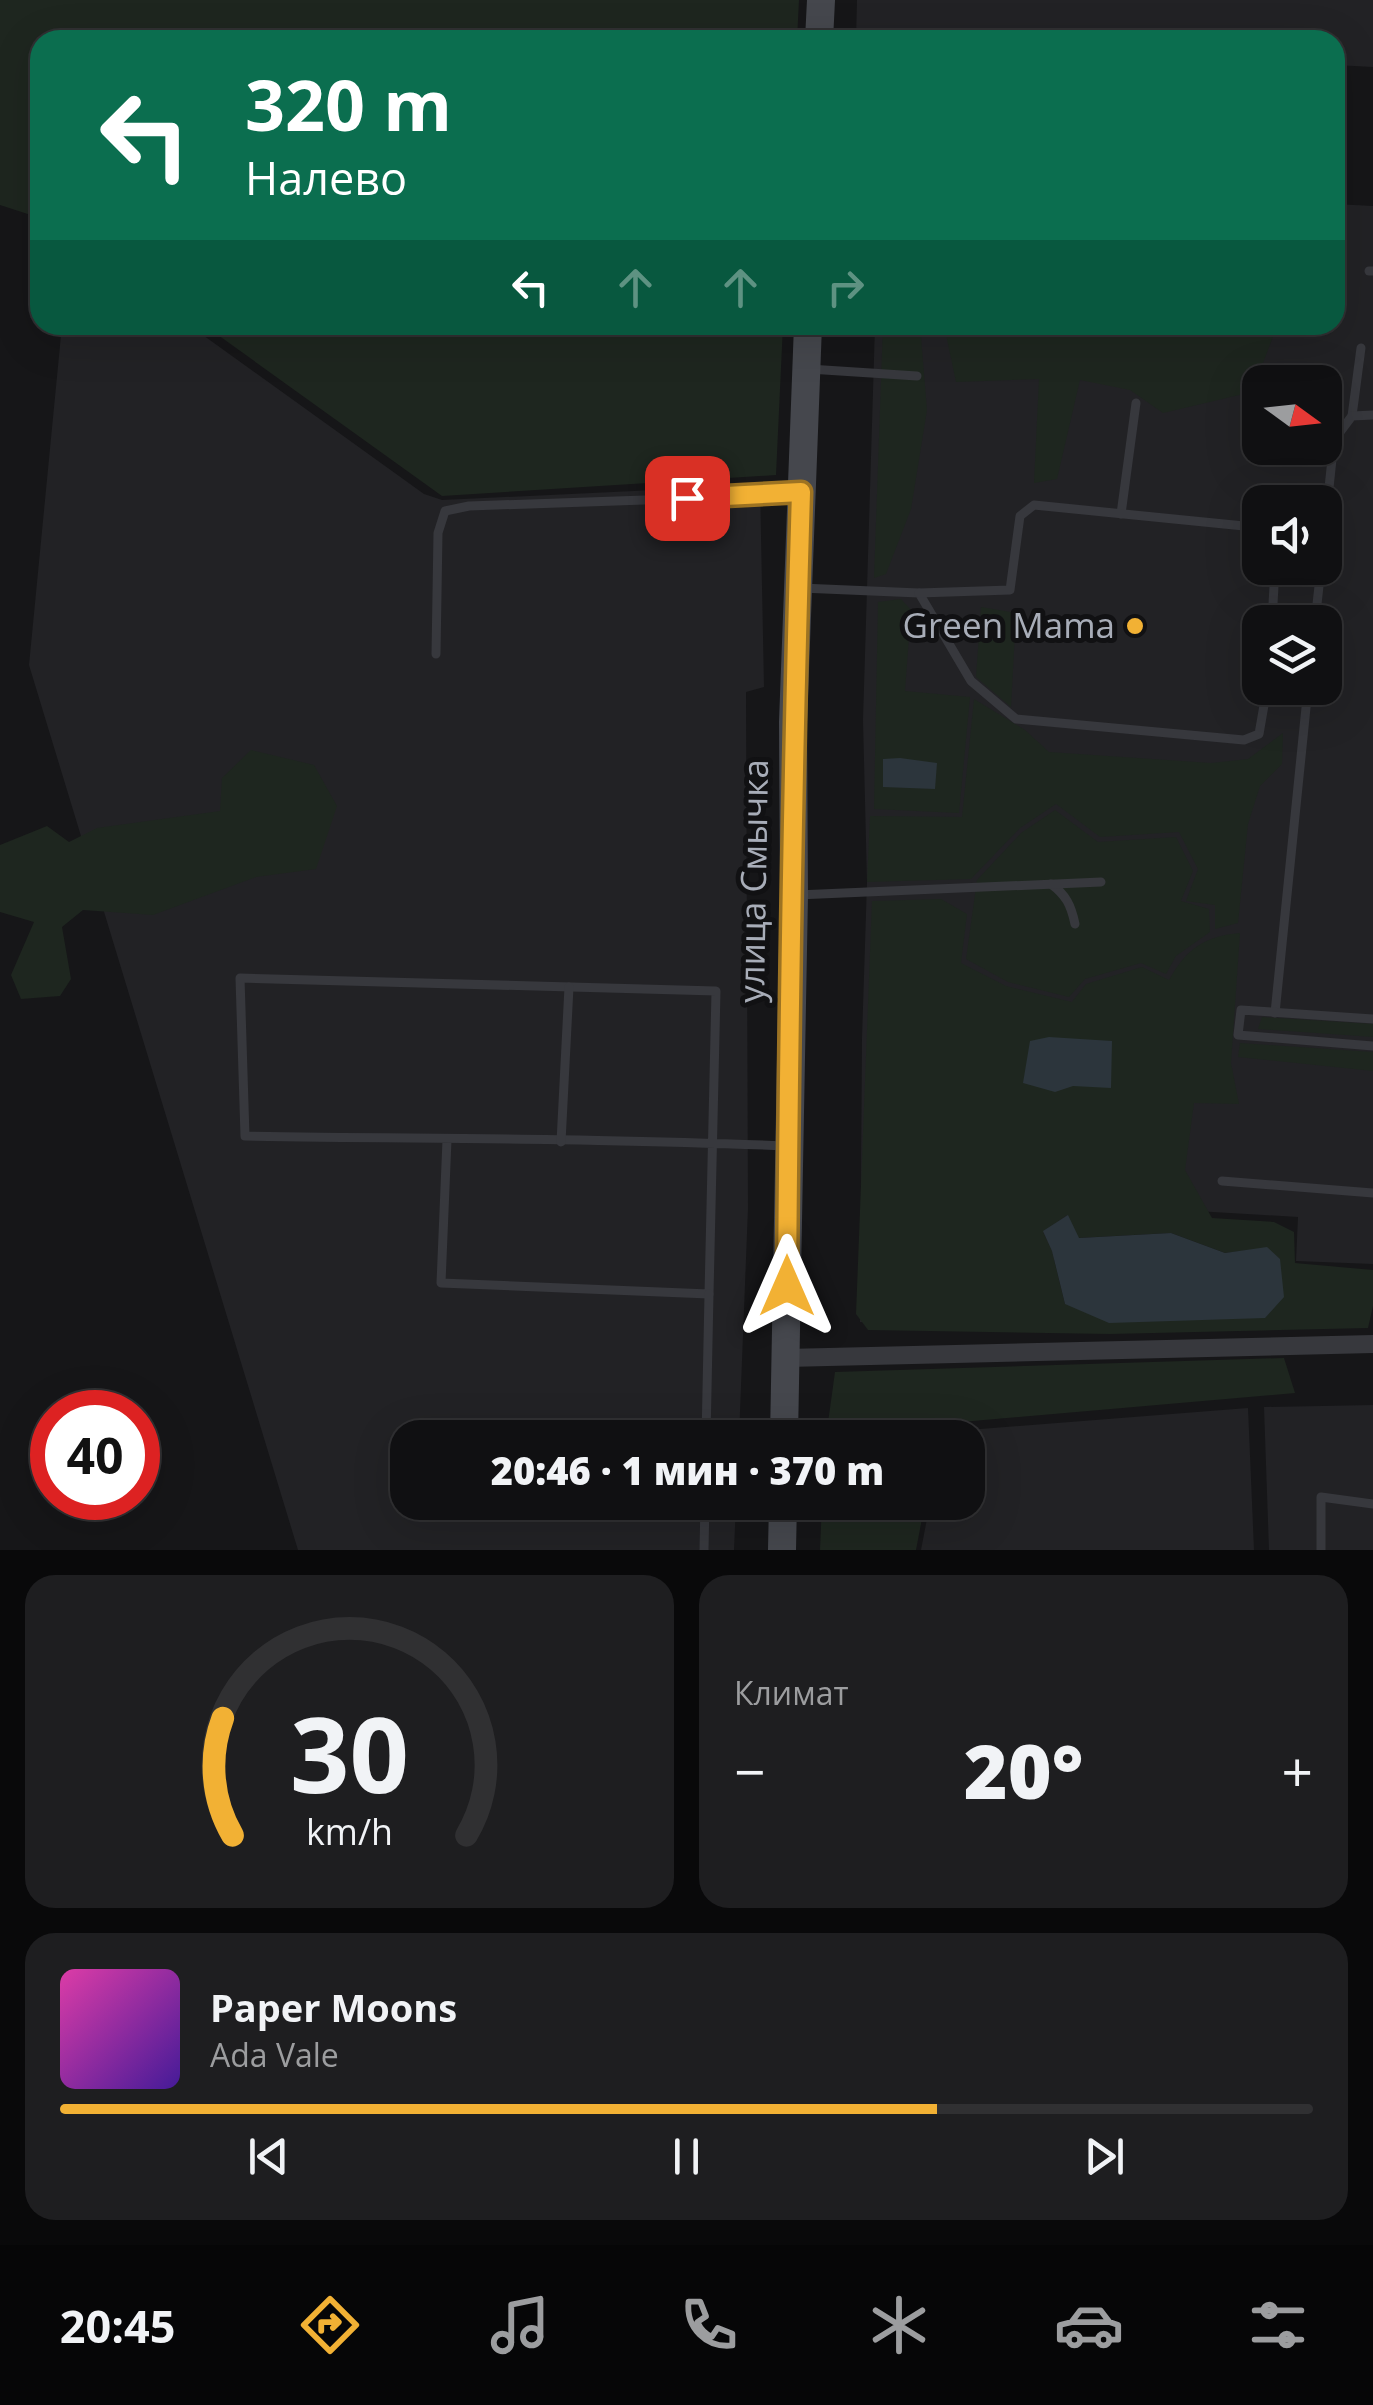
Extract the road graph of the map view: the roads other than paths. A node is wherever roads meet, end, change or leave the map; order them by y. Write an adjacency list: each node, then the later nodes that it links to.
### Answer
1 (821, 0): 2 (street)
2 (820, 30)
3 (808, 335): 5 (street, улица Смычка)
4 (1361, 348): 9 (lane)
5 (806, 369): 6 (lane); 11 (street, улица Смычка)
6 (918, 376)
7 (1136, 403): 12 (lane)
8 (1373, 415): 9 (lane)
9 (1352, 416): 10 (lane)
10 (1329, 485)
11 (801, 492): 14 (street, улица Смычка); 16 (lane)
12 (1121, 514): 13 (lane); 15 (lane)
13 (1242, 526)
14 (798, 588): 15 (lane); 21 (street, улица Смычка)
15 (919, 593): 17 (lane)
16 (436, 654)
17 (1263, 705)
18 (1306, 705): 24 (lane)
19 (1101, 882): 20 (lane)
20 (1050, 884): 21 (lane); 22 (lane)
21 (794, 895): 30 (street, улица Смычка)
22 (1075, 924)
23 (569, 987): 27 (lane); 28 (lane); 29 (lane)
24 (1275, 1013): 25 (lane); 26 (lane)
25 (1373, 1019)
26 (1373, 1046)
27 (447, 1140): 28 (lane); 33 (lane)
28 (561, 1142): 29 (lane)
29 (710, 1144): 30 (lane); 33 (lane)
30 (787, 1146): 35 (street, улица Смычка)
31 (1222, 1180): 32 (lane)
32 (1373, 1192)
33 (709, 1294): 36 (lane)
34 (1373, 1344): 35 (street)
35 (786, 1358): 37 (street, улица Смычка)
36 (706, 1420)
37 (784, 1420)
38 (1373, 1504): 43 (lane)
39 (705, 1520): 41 (lane)
40 (783, 1520): 42 (street)
41 (704, 1550)
42 (782, 1550)
43 (1321, 1550)

